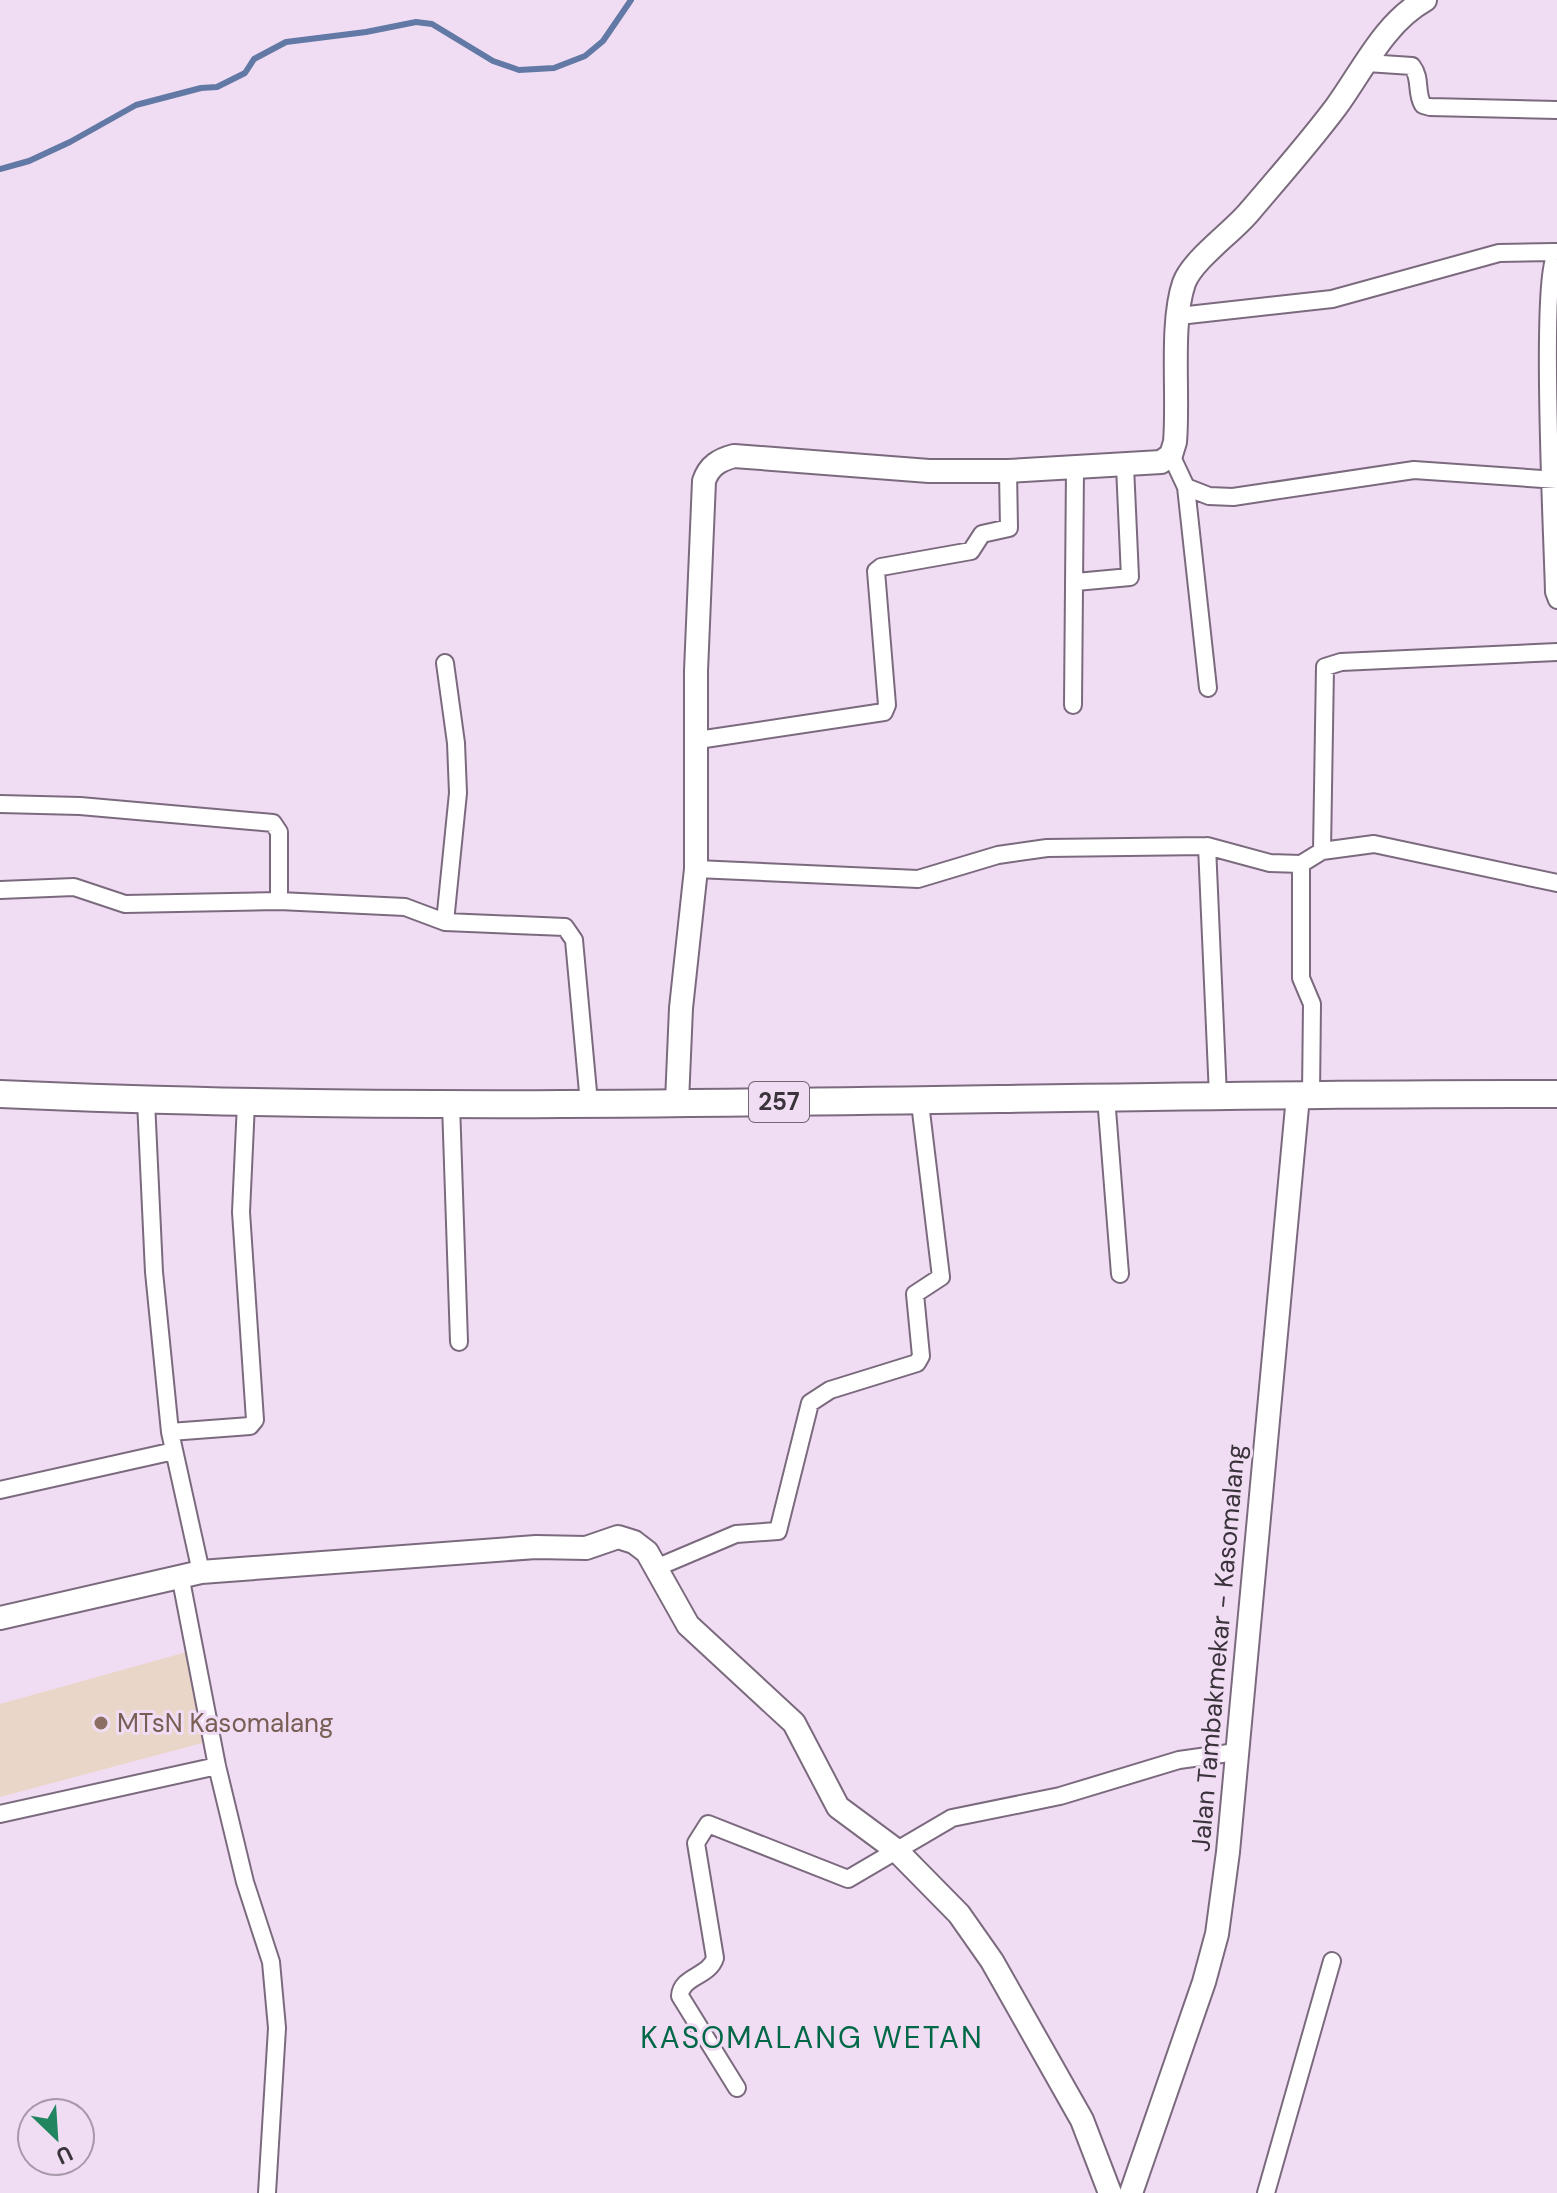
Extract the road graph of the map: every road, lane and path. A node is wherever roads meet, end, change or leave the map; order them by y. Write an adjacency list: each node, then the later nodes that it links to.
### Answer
1 (1425, 0): 2 (street)
2 (1367, 63): 3 (street); 5 (street)
3 (1557, 110)
4 (1556, 252): 5 (street); 10 (street)
5 (1179, 316): 6 (street)
6 (1171, 455): 7 (street); 11 (street)
7 (1125, 466): 8 (street); 12 (street)
8 (1075, 469): 9 (street); 12 (street)
9 (1008, 471): 18 (street); 18 (street)
10 (1554, 480): 11 (street); 13 (street)
11 (1186, 487): 16 (street)
12 (1076, 582): 17 (street)
13 (1557, 600)
14 (1557, 652): 21 (street)
15 (445, 663): 27 (street)
16 (1208, 688)
17 (1073, 705)
18 (698, 740): 23 (street)
19 (0, 804): 26 (street)
20 (1207, 846): 22 (street); 23 (street); 31 (street)
21 (1322, 851): 22 (street); 24 (street)
22 (1301, 864): 30 (street)
23 (696, 869): 34 (street)
24 (1557, 883)
25 (0, 890): 26 (street)
26 (279, 901): 27 (street)
27 (445, 922): 36 (street)
28 (0, 1094): 33 (main road, 257)
29 (1557, 1094): 30 (main road, 257)
30 (1304, 1095): 31 (main road, 257); 47 (street, Jalan Tambakmekar - Kasomalang)
31 (1218, 1096): 32 (main road, 257)
32 (1106, 1097): 37 (main road, 257); 39 (street)
33 (146, 1101): 35 (main road, 257); 41 (street)
34 (677, 1102): 36 (main road, 257); 37 (main road, 257)
35 (246, 1103): 38 (main road, 257); 41 (street)
36 (589, 1103): 38 (main road, 257)
37 (920, 1103): 44 (street)
38 (451, 1104): 40 (street)
39 (1120, 1274)
40 (459, 1342)
41 (170, 1432): 42 (street)
42 (174, 1451): 43 (street); 45 (street)
43 (0, 1490)
44 (658, 1567): 45 (street); 50 (street)
45 (190, 1574): 46 (street); 48 (street)
46 (0, 1618)
47 (1236, 1752): 50 (street); 53 (street, Jalan Tambakmekar - Kasomalang)
48 (217, 1766): 49 (street); 54 (street)
49 (0, 1814)
50 (896, 1850): 52 (street); 53 (street)
51 (1332, 1961): 55 (street)
52 (737, 2088)
53 (1125, 2187)
54 (267, 2193)
55 (1266, 2193)

